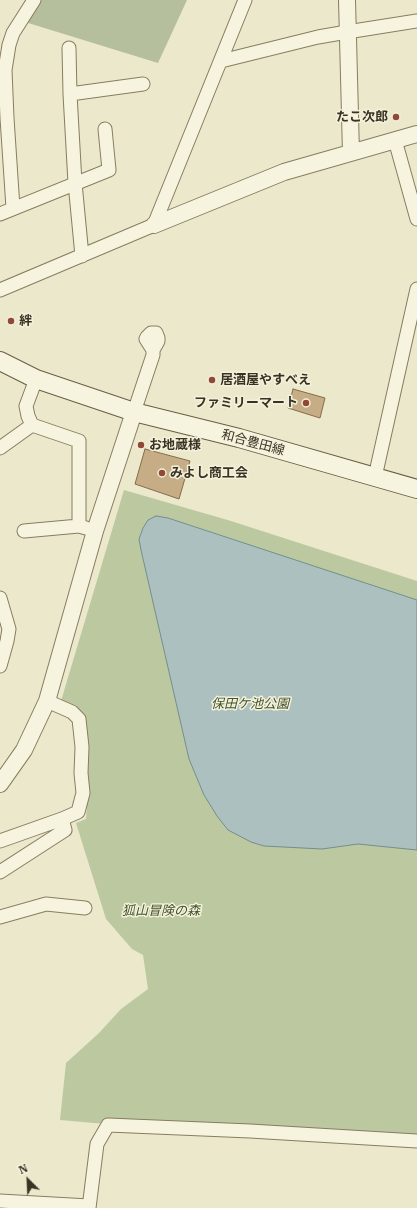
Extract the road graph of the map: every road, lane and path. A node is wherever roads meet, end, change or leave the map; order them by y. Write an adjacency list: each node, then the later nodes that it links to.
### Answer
1 (34, 0): 10 (street)
2 (245, 0): 7 (street)
3 (347, 0): 5 (street)
4 (417, 21): 5 (street)
5 (348, 32): 7 (street); 14 (street)
6 (69, 48): 9 (street)
7 (221, 61): 19 (street)
8 (143, 84): 9 (street)
9 (70, 94): 15 (street)
10 (3, 119): 16 (street)
11 (105, 129): 15 (street)
12 (417, 134): 13 (street)
13 (395, 140): 14 (street); 18 (street)
14 (351, 153): 19 (street)
15 (75, 183): 16 (street); 20 (street)
16 (13, 208): 17 (street)
17 (0, 214)
18 (417, 220)
19 (154, 226): 20 (street)
20 (82, 256): 22 (street)
21 (417, 289): 29 (street)
22 (0, 290)
23 (153, 350): 26 (street)
24 (0, 361): 25 (main road, 和合豊田線)
25 (36, 379): 26 (main road, 和合豊田線); 27 (street)
26 (134, 412): 29 (main road, 和合豊田線); 33 (street)
27 (32, 425): 28 (street); 31 (street)
28 (0, 448)
29 (374, 477): 30 (main road, 和合豊田線)
30 (417, 490)
31 (79, 526): 32 (street); 33 (street)
32 (24, 531)
33 (95, 531): 36 (street)
34 (0, 598): 35 (street)
35 (0, 666)
36 (47, 701): 37 (street); 38 (street)
37 (0, 784)
38 (62, 819): 39 (street); 40 (street)
39 (0, 841)
40 (0, 872)
41 (85, 908): 42 (street)
42 (0, 917)
43 (417, 1141): 45 (street)
44 (0, 1201): 45 (street)
45 (89, 1207)

